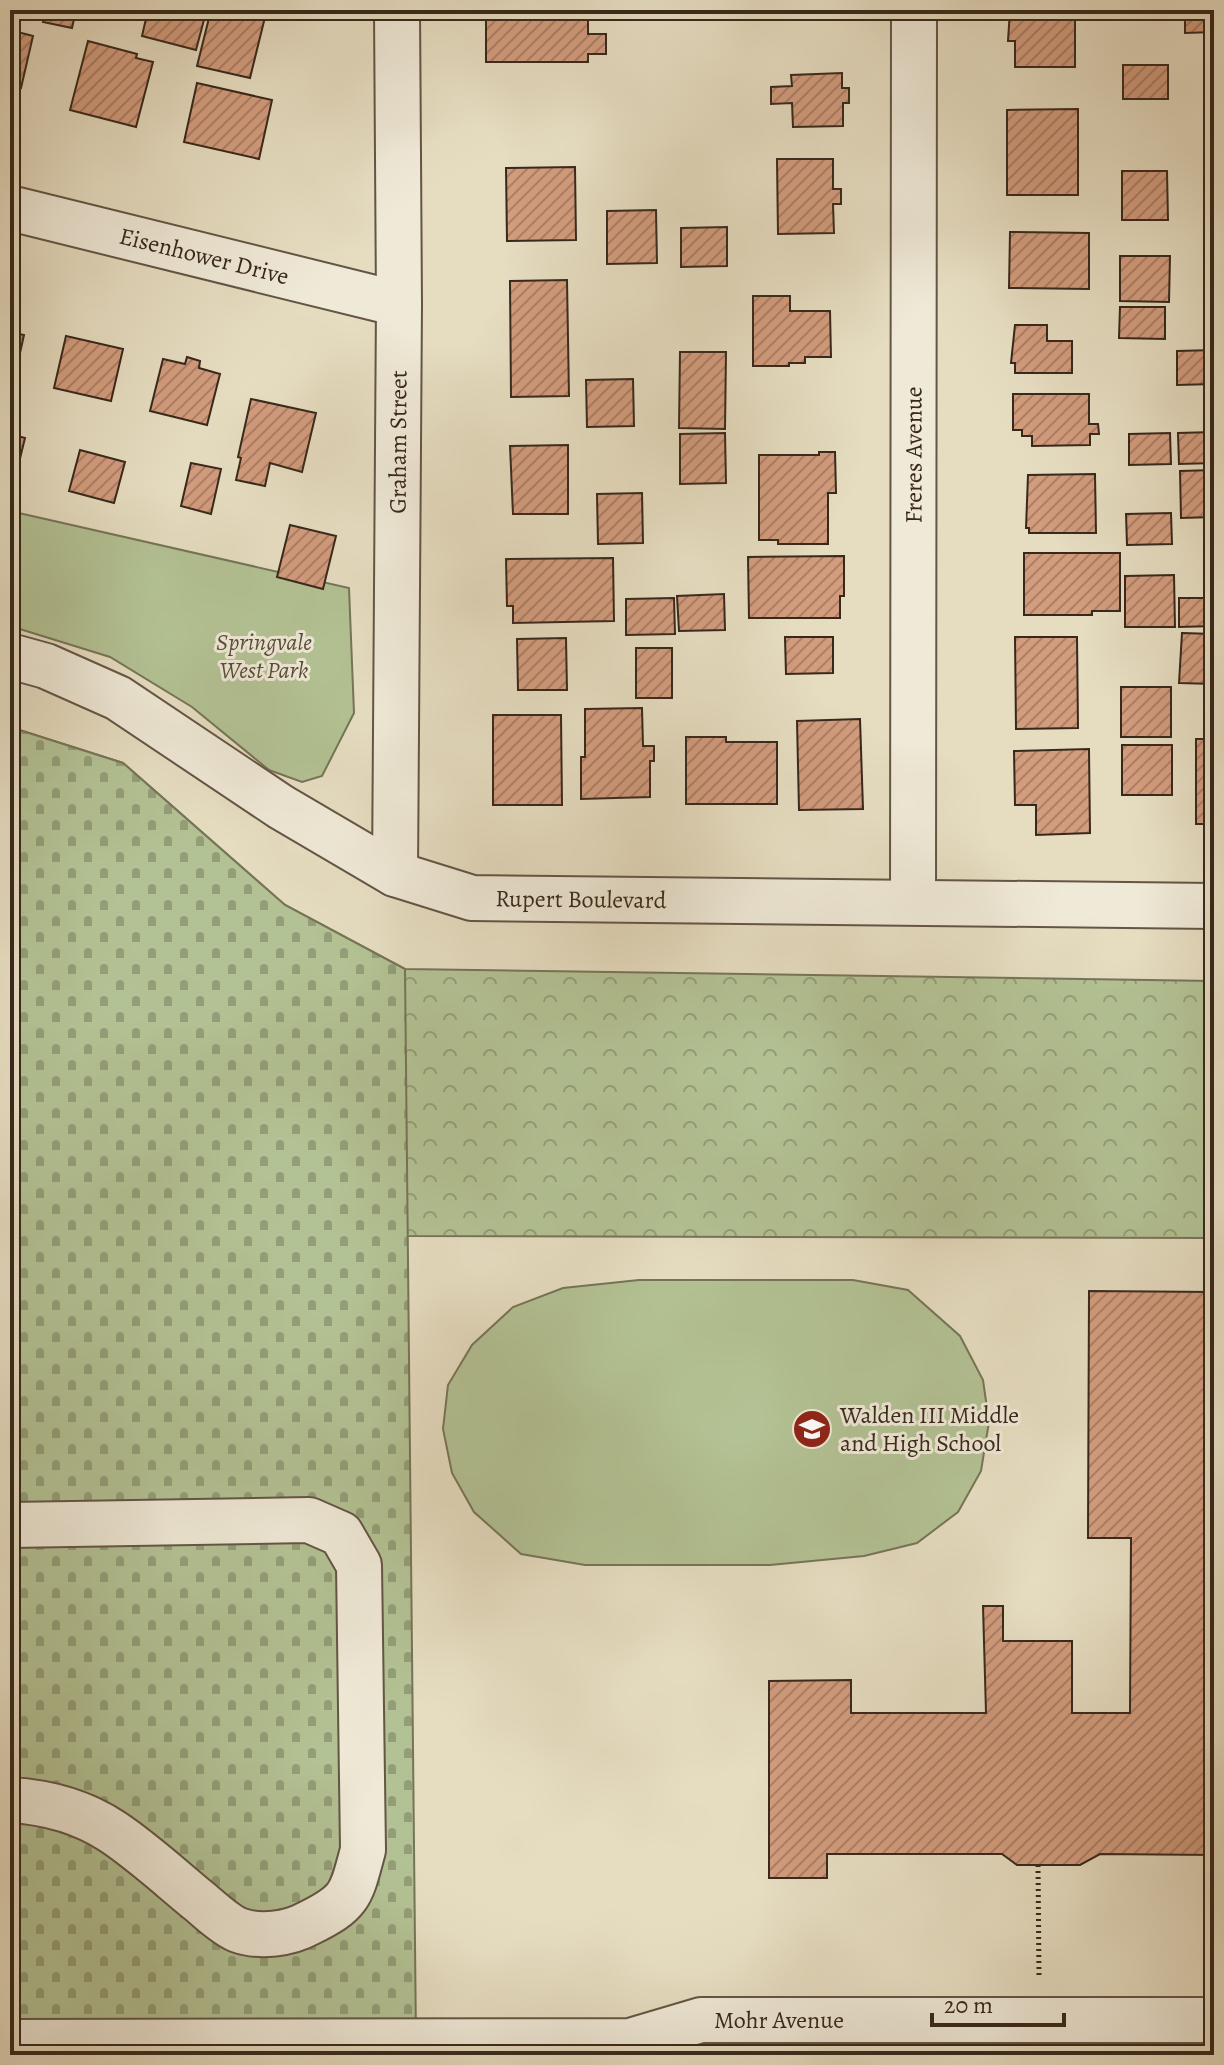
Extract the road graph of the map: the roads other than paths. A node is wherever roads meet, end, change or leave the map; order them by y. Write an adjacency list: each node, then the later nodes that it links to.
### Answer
1 (397, 10): 4 (street, Graham Street)
2 (914, 10): 7 (street, Freres Avenue)
3 (10, 208): 4 (street, Eisenhower Drive)
4 (399, 304): 6 (street, Graham Street)
5 (10, 656): 6 (street, Rupert Boulevard)
6 (395, 874): 7 (street, Rupert Boulevard)
7 (913, 901): 8 (street, Rupert Boulevard)
8 (1214, 906)
9 (10, 1525): 10 (street)
10 (10, 1800)
11 (1214, 2020): 13 (street, Mohr Avenue)
12 (10, 2042): 13 (street, Mohr Avenue)
13 (630, 2048)

